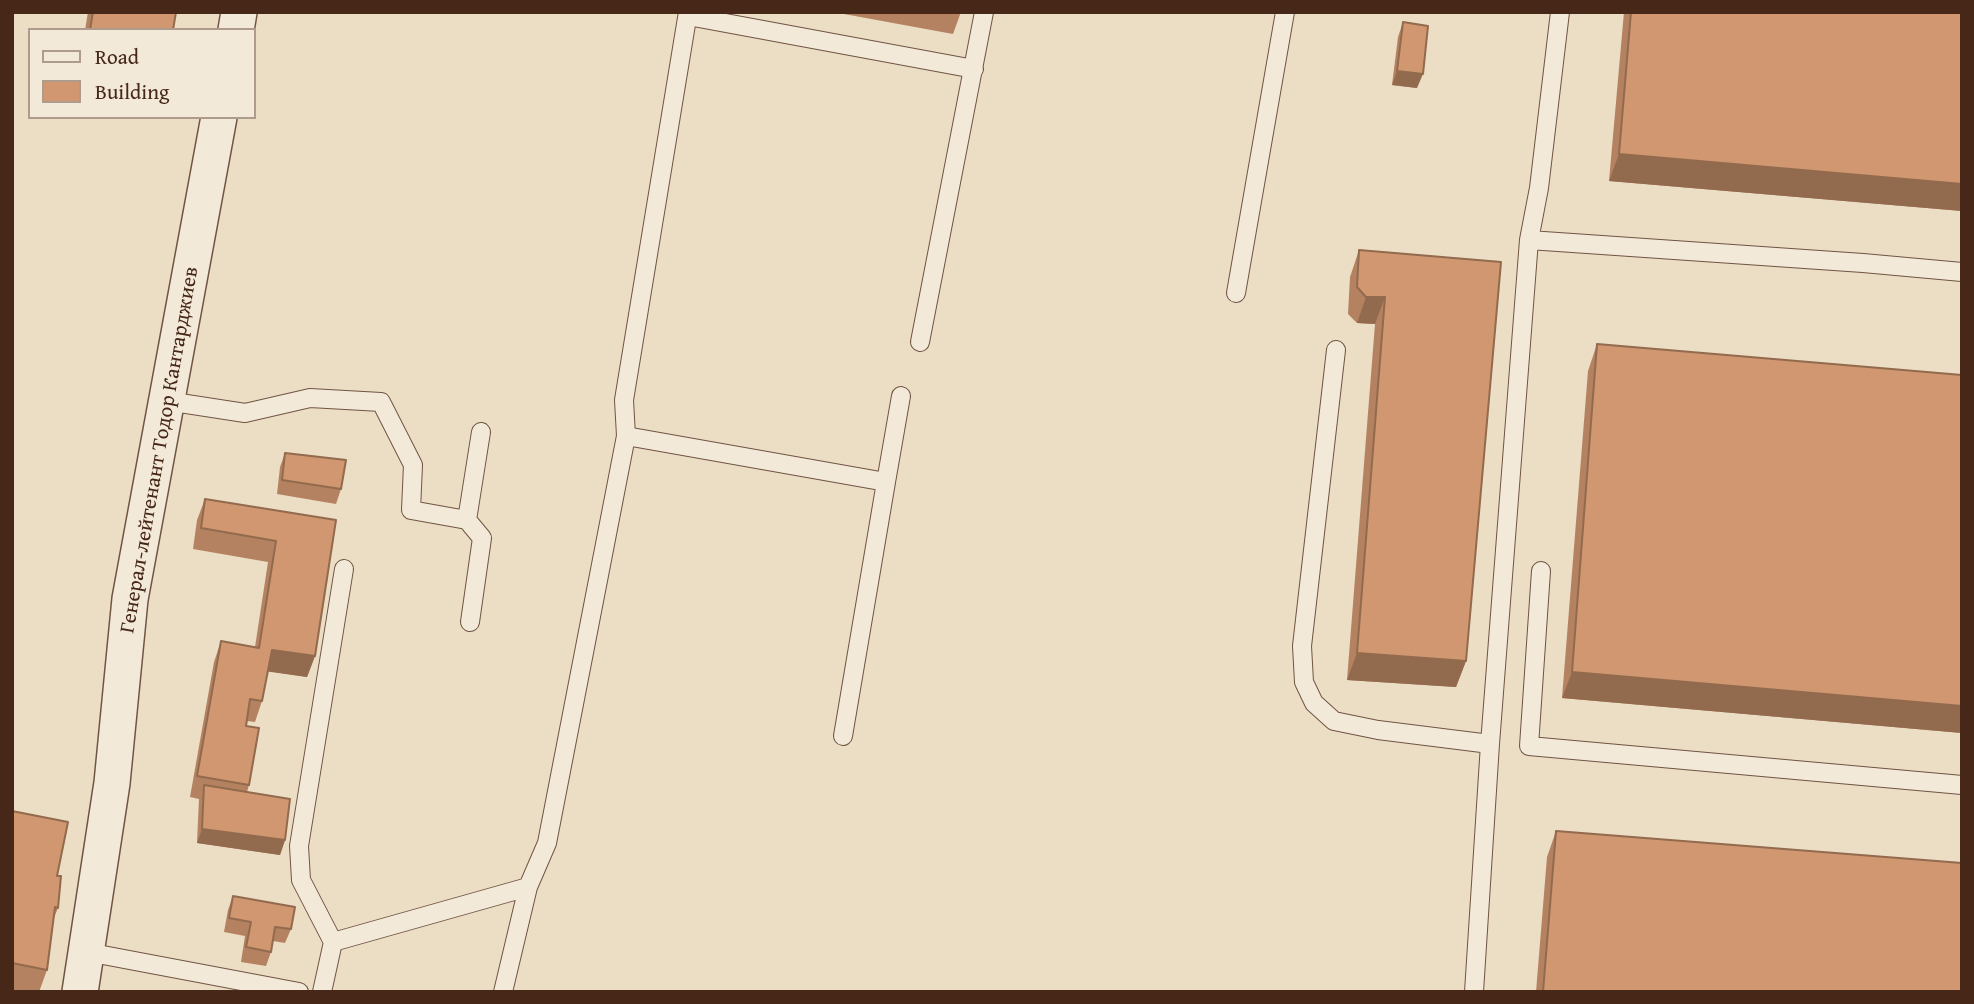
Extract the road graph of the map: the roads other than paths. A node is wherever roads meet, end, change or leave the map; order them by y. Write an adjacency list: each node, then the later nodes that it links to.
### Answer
1 (984, 12): 5 (lane)
2 (1284, 12): 9 (lane)
3 (1560, 12): 7 (lane)
4 (688, 14): 5 (lane); 15 (lane)
5 (974, 69): 10 (lane)
6 (219, 119): 13 (street, Генерал-лейтенант Тодор Кантарджиев)
7 (1529, 240): 8 (lane); 22 (lane)
8 (1962, 272)
9 (1236, 293)
10 (920, 342)
11 (1336, 350): 22 (lane)
12 (901, 396): 16 (lane)
13 (167, 401): 17 (lane); 26 (street, Генерал-лейтенант Тодор Кантарджиев)
14 (481, 432): 17 (lane)
15 (626, 436): 16 (lane); 24 (lane)
16 (886, 482): 21 (lane)
17 (467, 520): 20 (lane)
18 (344, 569): 25 (lane)
19 (1541, 571): 23 (lane)
20 (470, 622)
21 (843, 736)
22 (1490, 744): 31 (lane)
23 (1962, 785)
24 (528, 887): 25 (lane); 30 (lane)
25 (333, 942): 29 (lane)
26 (87, 952): 27 (street, Генерал-лейтенант Тодор Кантарджиев); 28 (lane)
27 (80, 992)
28 (299, 992)
29 (322, 992)
30 (503, 992)
31 (1474, 992)

